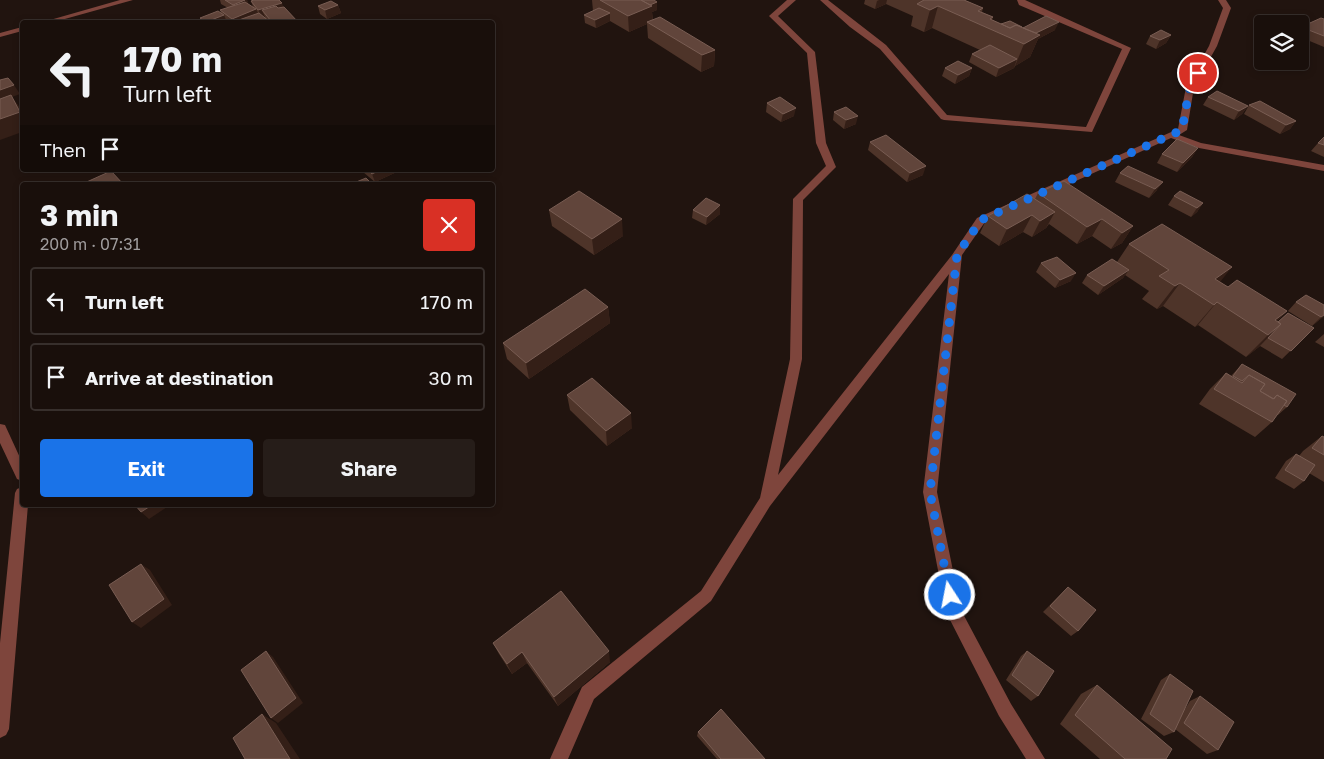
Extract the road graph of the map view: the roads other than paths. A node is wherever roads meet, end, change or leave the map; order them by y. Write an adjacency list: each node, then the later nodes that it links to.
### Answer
1 (129, 0): 6 (street)
2 (792, 0): 14 (street)
3 (824, 0): 4 (street)
4 (1021, 0)
5 (1222, 0): 9 (street)
6 (54, 20)
7 (20, 30): 8 (street)
8 (0, 36)
9 (1170, 136): 10 (street); 11 (street)
10 (1324, 168)
11 (957, 255): 14 (street); 18 (street)
12 (0, 429): 13 (street)
13 (20, 472)
14 (766, 502): 17 (street)
15 (21, 507): 16 (street)
16 (0, 729)
17 (559, 759)
18 (1036, 759)

